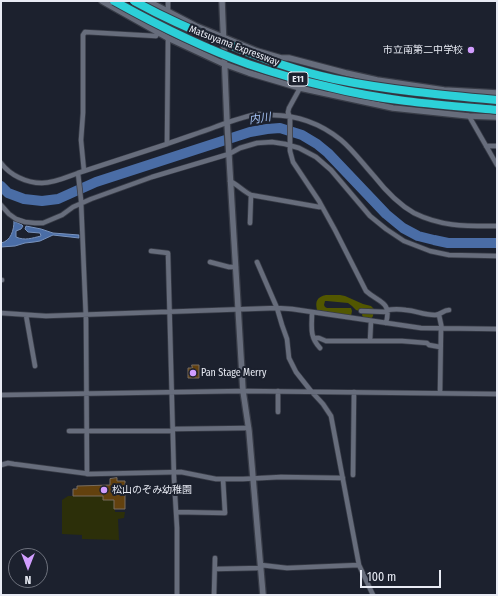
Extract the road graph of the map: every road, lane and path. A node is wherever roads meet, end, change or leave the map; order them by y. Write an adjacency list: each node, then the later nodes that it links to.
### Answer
1 (102, 1): 8 (street)
2 (114, 1): 15 (highway, Matsuyama Expressway / E11, bridge)
3 (134, 1): 14 (highway, Matsuyama Expressway / E11, bridge)
4 (148, 1): 7 (street)
5 (168, 1): 7 (street)
6 (222, 1): 9 (street)
7 (168, 12): 9 (street)
8 (158, 32): 10 (street); 27 (street)
9 (224, 37): 11 (street); 13 (street)
10 (168, 38): 11 (street); 20 (street)
11 (224, 64): 12 (street); 19 (street)
12 (300, 88): 16 (street); 17 (street)
13 (497, 94)
14 (497, 100)
15 (497, 110)
16 (469, 116): 18 (street); 22 (street)
17 (289, 117): 19 (street); 21 (street); 35 (street)
18 (497, 117)
19 (227, 124): 20 (street); 24 (street)
20 (167, 144): 27 (street)
21 (290, 145): 24 (street); 33 (street); 37 (street)
22 (486, 146): 23 (street); 26 (street)
23 (497, 146)
24 (229, 152): 29 (street); 31 (street)
25 (1, 163): 28 (street)
26 (497, 165)
27 (84, 171): 28 (street)
28 (79, 175): 31 (street)
29 (230, 181): 30 (street); 40 (street)
30 (251, 195): 33 (street); 34 (street)
31 (81, 201): 32 (street); 49 (street)
32 (1, 205)
33 (322, 206): 45 (street)
34 (250, 223)
35 (497, 226)
36 (151, 251): 46 (street)
37 (497, 256)
38 (210, 262): 40 (street)
39 (257, 262): 41 (street)
40 (236, 267): 42 (street)
41 (277, 308): 42 (street); 47 (street); 63 (street)
42 (238, 309): 46 (street); 61 (street)
43 (449, 310): 51 (street)
44 (361, 311): 45 (street)
45 (387, 311): 51 (street); 53 (street)
46 (169, 312): 49 (street); 64 (street)
47 (312, 312): 52 (street); 56 (street)
48 (1, 313): 50 (street)
49 (85, 314): 50 (street); 66 (street)
50 (26, 315): 60 (street)
51 (439, 315): 54 (street)
52 (371, 321): 53 (street); 57 (street)
53 (386, 323): 54 (street)
54 (441, 329): 55 (street); 58 (street)
55 (497, 329)
56 (314, 338): 57 (street); 59 (street)
57 (370, 341): 58 (street)
58 (440, 347): 67 (street)
59 (320, 348)
60 (35, 366)
61 (244, 391): 62 (street); 64 (street); 71 (street)
62 (278, 391): 63 (street); 70 (street)
63 (311, 391): 65 (street); 80 (street)
64 (172, 392): 66 (street); 72 (street)
65 (354, 392): 67 (street); 78 (street)
66 (86, 393): 69 (street); 74 (street)
67 (440, 393): 68 (street)
68 (497, 394)
69 (1, 395)
70 (278, 412)
71 (248, 428): 72 (street); 79 (street)
72 (173, 430): 74 (street); 76 (street)
73 (69, 431): 74 (street)
74 (87, 431): 77 (street)
75 (1, 465): 77 (street)
76 (174, 472): 77 (street); 81 (street); 82 (street)
77 (87, 474)
78 (353, 475)
79 (254, 478): 80 (street); 81 (street); 85 (street)
80 (343, 478): 84 (street)
81 (223, 479): 82 (street)
82 (176, 512): 87 (street)
83 (216, 558): 86 (street)
84 (359, 565): 85 (street); 90 (street)
85 (261, 566): 86 (street); 89 (street)
86 (215, 569): 88 (street)
87 (177, 595)
88 (214, 595)
89 (263, 595)
90 (373, 595)

